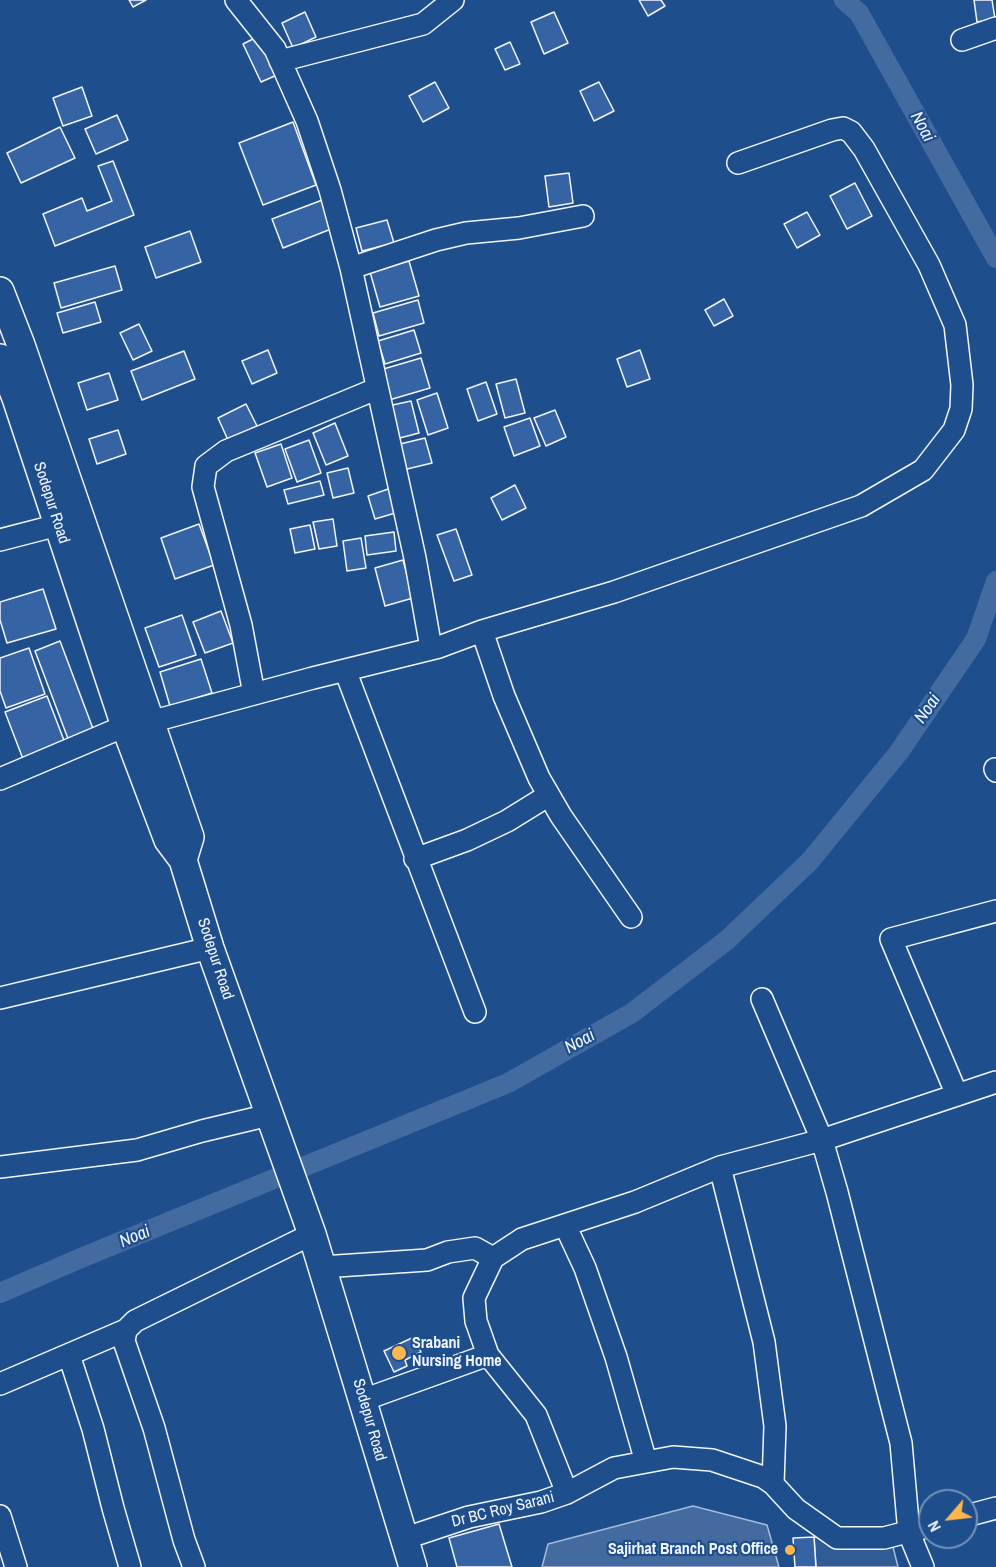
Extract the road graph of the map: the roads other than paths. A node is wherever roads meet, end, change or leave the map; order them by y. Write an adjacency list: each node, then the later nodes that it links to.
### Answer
1 (236, 0): 5 (street)
2 (453, 0): 5 (street)
3 (996, 28): 4 (street)
4 (962, 40)
5 (280, 61): 8 (street)
6 (738, 163): 15 (street)
7 (583, 216): 8 (street)
8 (351, 268): 11 (street)
9 (0, 291): 12 (main road)
10 (0, 358): 12 (main road, Sodepur Road)
11 (376, 389): 16 (street); 18 (street)
12 (18, 397): 13 (main road, Sodepur Road); 19 (main road)
13 (58, 525): 14 (street); 19 (main road, Sodepur Road)
14 (0, 540)
15 (482, 632): 16 (street); 21 (street)
16 (431, 648): 17 (street)
17 (345, 670): 18 (street); 22 (street)
18 (254, 694): 19 (street)
19 (137, 724): 20 (street); 25 (main road, Sodepur Road)
20 (0, 779)
21 (549, 795): 22 (street); 24 (street)
22 (415, 859): 28 (street)
23 (996, 911): 30 (street)
24 (631, 917)
25 (210, 948): 26 (street); 31 (main road, Sodepur Road)
26 (0, 998)
27 (762, 999): 32 (street)
28 (475, 1012)
29 (996, 1082): 30 (street)
30 (957, 1095): 32 (street)
31 (272, 1124): 33 (street); 36 (main road, Sodepur Road)
32 (822, 1140): 34 (street); 51 (street)
33 (0, 1167)
34 (720, 1167): 35 (street); 45 (street)
35 (565, 1225): 37 (street); 44 (street)
36 (312, 1234): 38 (main road, Sodepur Road); 39 (street)
37 (493, 1258): 38 (street); 41 (street)
38 (322, 1267): 43 (main road, Sodepur Road)
39 (126, 1330): 40 (street); 55 (street)
40 (69, 1355): 42 (street); 54 (street)
41 (488, 1355): 43 (street); 46 (street)
42 (0, 1384)
43 (363, 1400): 52 (main road, Sodepur Road)
44 (646, 1462): 45 (street, Dr BC Roy Sarani); 46 (street, Dr BC Roy Sarani)
45 (773, 1484): 51 (street, Dr BC Roy Sarani)
46 (567, 1493): 52 (street, Dr BC Roy Sarani)
47 (996, 1508): 48 (street)
48 (978, 1513)
49 (0, 1516): 53 (street)
50 (918, 1530): 51 (street, Dr BC Roy Sarani)
51 (909, 1533): 57 (street)
52 (403, 1539): 56 (main road, Sodepur Road)
53 (16, 1567)
54 (130, 1567)
55 (194, 1567)
56 (413, 1567)
57 (923, 1567)

